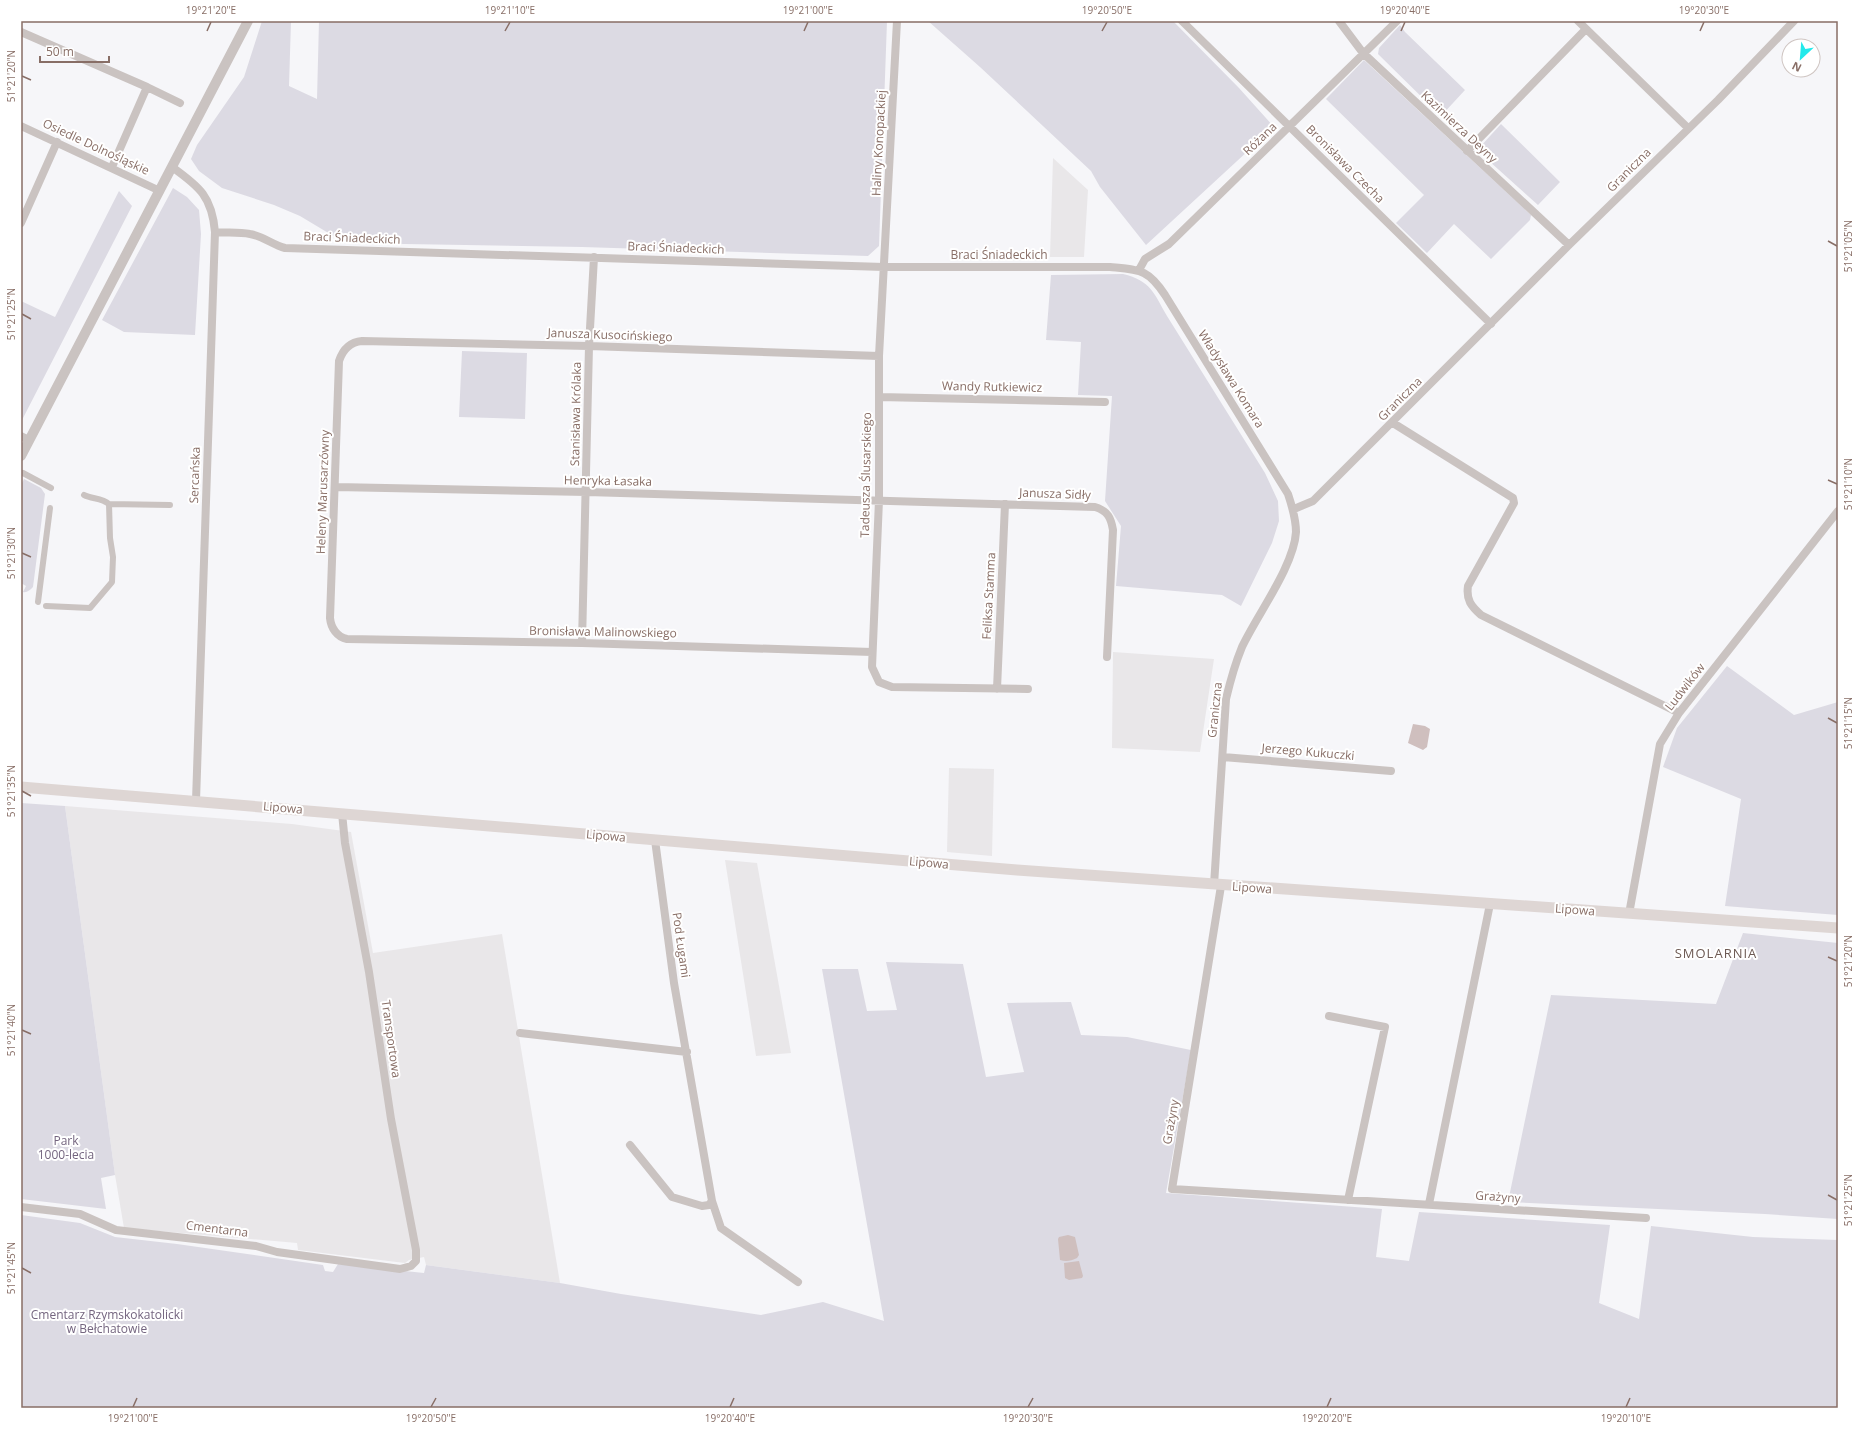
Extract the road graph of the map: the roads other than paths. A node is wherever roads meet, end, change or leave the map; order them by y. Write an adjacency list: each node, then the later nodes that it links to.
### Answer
1 (248, 21): 19 (street)
2 (898, 21): 25 (street, Haliny Konopackiej)
3 (1182, 21): 14 (street, Bronisława Czecha)
4 (1339, 21): 10 (street, Kazimierza Deyny)
5 (1397, 21): 10 (street, Różana)
6 (1578, 21): 8 (street)
7 (1794, 21): 15 (street, Graniczna)
8 (1586, 30): 15 (street); 17 (street)
9 (21, 32): 11 (street)
10 (1363, 53): 14 (street, Różana); 17 (street, Kazimierza Deyny)
11 (147, 88): 12 (street); 18 (street)
12 (180, 103)
13 (21, 126): 16 (street, Osiedle Dolnośląskie)
14 (1290, 126): 26 (street, Różana); 27 (street, Bronisława Czecha)
15 (1688, 128): 23 (street, Graniczna)
16 (57, 142): 18 (street, Osiedle Dolnośląskie); 21 (street)
17 (1467, 151): 23 (street, Kazimierza Deyny)
18 (112, 167): 20 (street, Osiedle Dolnośląskie)
19 (172, 167): 20 (street); 22 (street, Sercańska)
20 (160, 191): 34 (street)
21 (21, 223)
22 (215, 232): 24 (street, Braci Śniadeckich); 60 (street, Sercańska)
23 (1569, 245): 27 (street, Graniczna)
24 (594, 257): 25 (street, Braci Śniadeckich); 28 (street, Stanisława Królaka)
25 (884, 267): 26 (street, Braci Śniadeckich); 30 (street, Tadeusza Ślusarskiego)
26 (1138, 270): 46 (street, Władysława Komara)
27 (1491, 324): 33 (street, Graniczna)
28 (589, 346): 29 (street, Janusza Kusocińskiego); 30 (street, Janusza Kusocińskiego); 39 (street, Stanisława Królaka)
29 (343, 351): 37 (street, Heleny Marusarzówny)
30 (880, 356): 31 (street, Tadeusza Ślusarskiego)
31 (879, 397): 32 (street, Wandy Rutkiewicz); 41 (street, Tadeusza Ślusarskiego)
32 (1105, 402)
33 (1393, 423): 46 (street, Graniczna); 56 (street)
34 (25, 438): 35 (street)
35 (21, 456)
36 (23, 473): 38 (street)
37 (336, 487): 39 (street, Henryka Łasaka); 50 (street, Heleny Marusarzówny)
38 (51, 488)
39 (587, 492): 41 (street, Henryka Łasaka); 51 (street, Stanisława Królaka)
40 (84, 495): 42 (street)
41 (879, 500): 43 (street, Janusza Sidły); 52 (street, Tadeusza Ślusarskiego)
42 (109, 504): 44 (street); 49 (street)
43 (1005, 504): 53 (street, Janusza Sidły); 55 (street, Feliksa Stamma)
44 (170, 505)
45 (50, 508): 48 (street)
46 (1294, 509): 57 (street, Graniczna)
47 (1838, 511): 56 (street, Ludwików)
48 (38, 602)
49 (46, 606)
50 (336, 633): 51 (street, Bronisława Malinowskiego)
51 (582, 643): 52 (street, Bronisława Malinowskiego)
52 (872, 652): 55 (street, Tadeusza Ślusarskiego)
53 (1107, 657)
54 (1028, 689): 55 (street)
55 (997, 690)
56 (1679, 713): 65 (street, Ludwików)
57 (1223, 757): 58 (street, Jerzego Kukuczki); 63 (street, Graniczna)
58 (1391, 771)
59 (21, 787): 60 (main road, Lipowa)
60 (196, 801): 61 (main road, Lipowa)
61 (342, 813): 62 (main road, Lipowa); 76 (street, Transportowa)
62 (655, 840): 63 (main road, Lipowa); 69 (street, Pod Ługami)
63 (1217, 885): 64 (main road, Lipowa); 71 (street, Grażyny)
64 (1490, 904): 65 (main road, Lipowa); 73 (street)
65 (1629, 914): 66 (main road, Lipowa)
66 (1838, 928)
67 (1329, 1016): 71 (street)
68 (520, 1033): 69 (street)
69 (687, 1052): 72 (street, Pod Ługami)
70 (630, 1145): 72 (street)
71 (1348, 1200): 73 (street, Grażyny)
72 (712, 1201): 77 (street, Pod Ługami)
73 (1429, 1204): 75 (street, Grażyny)
74 (21, 1207): 76 (street, Cmentarna)
75 (1646, 1218)
76 (411, 1266)
77 (798, 1282)

